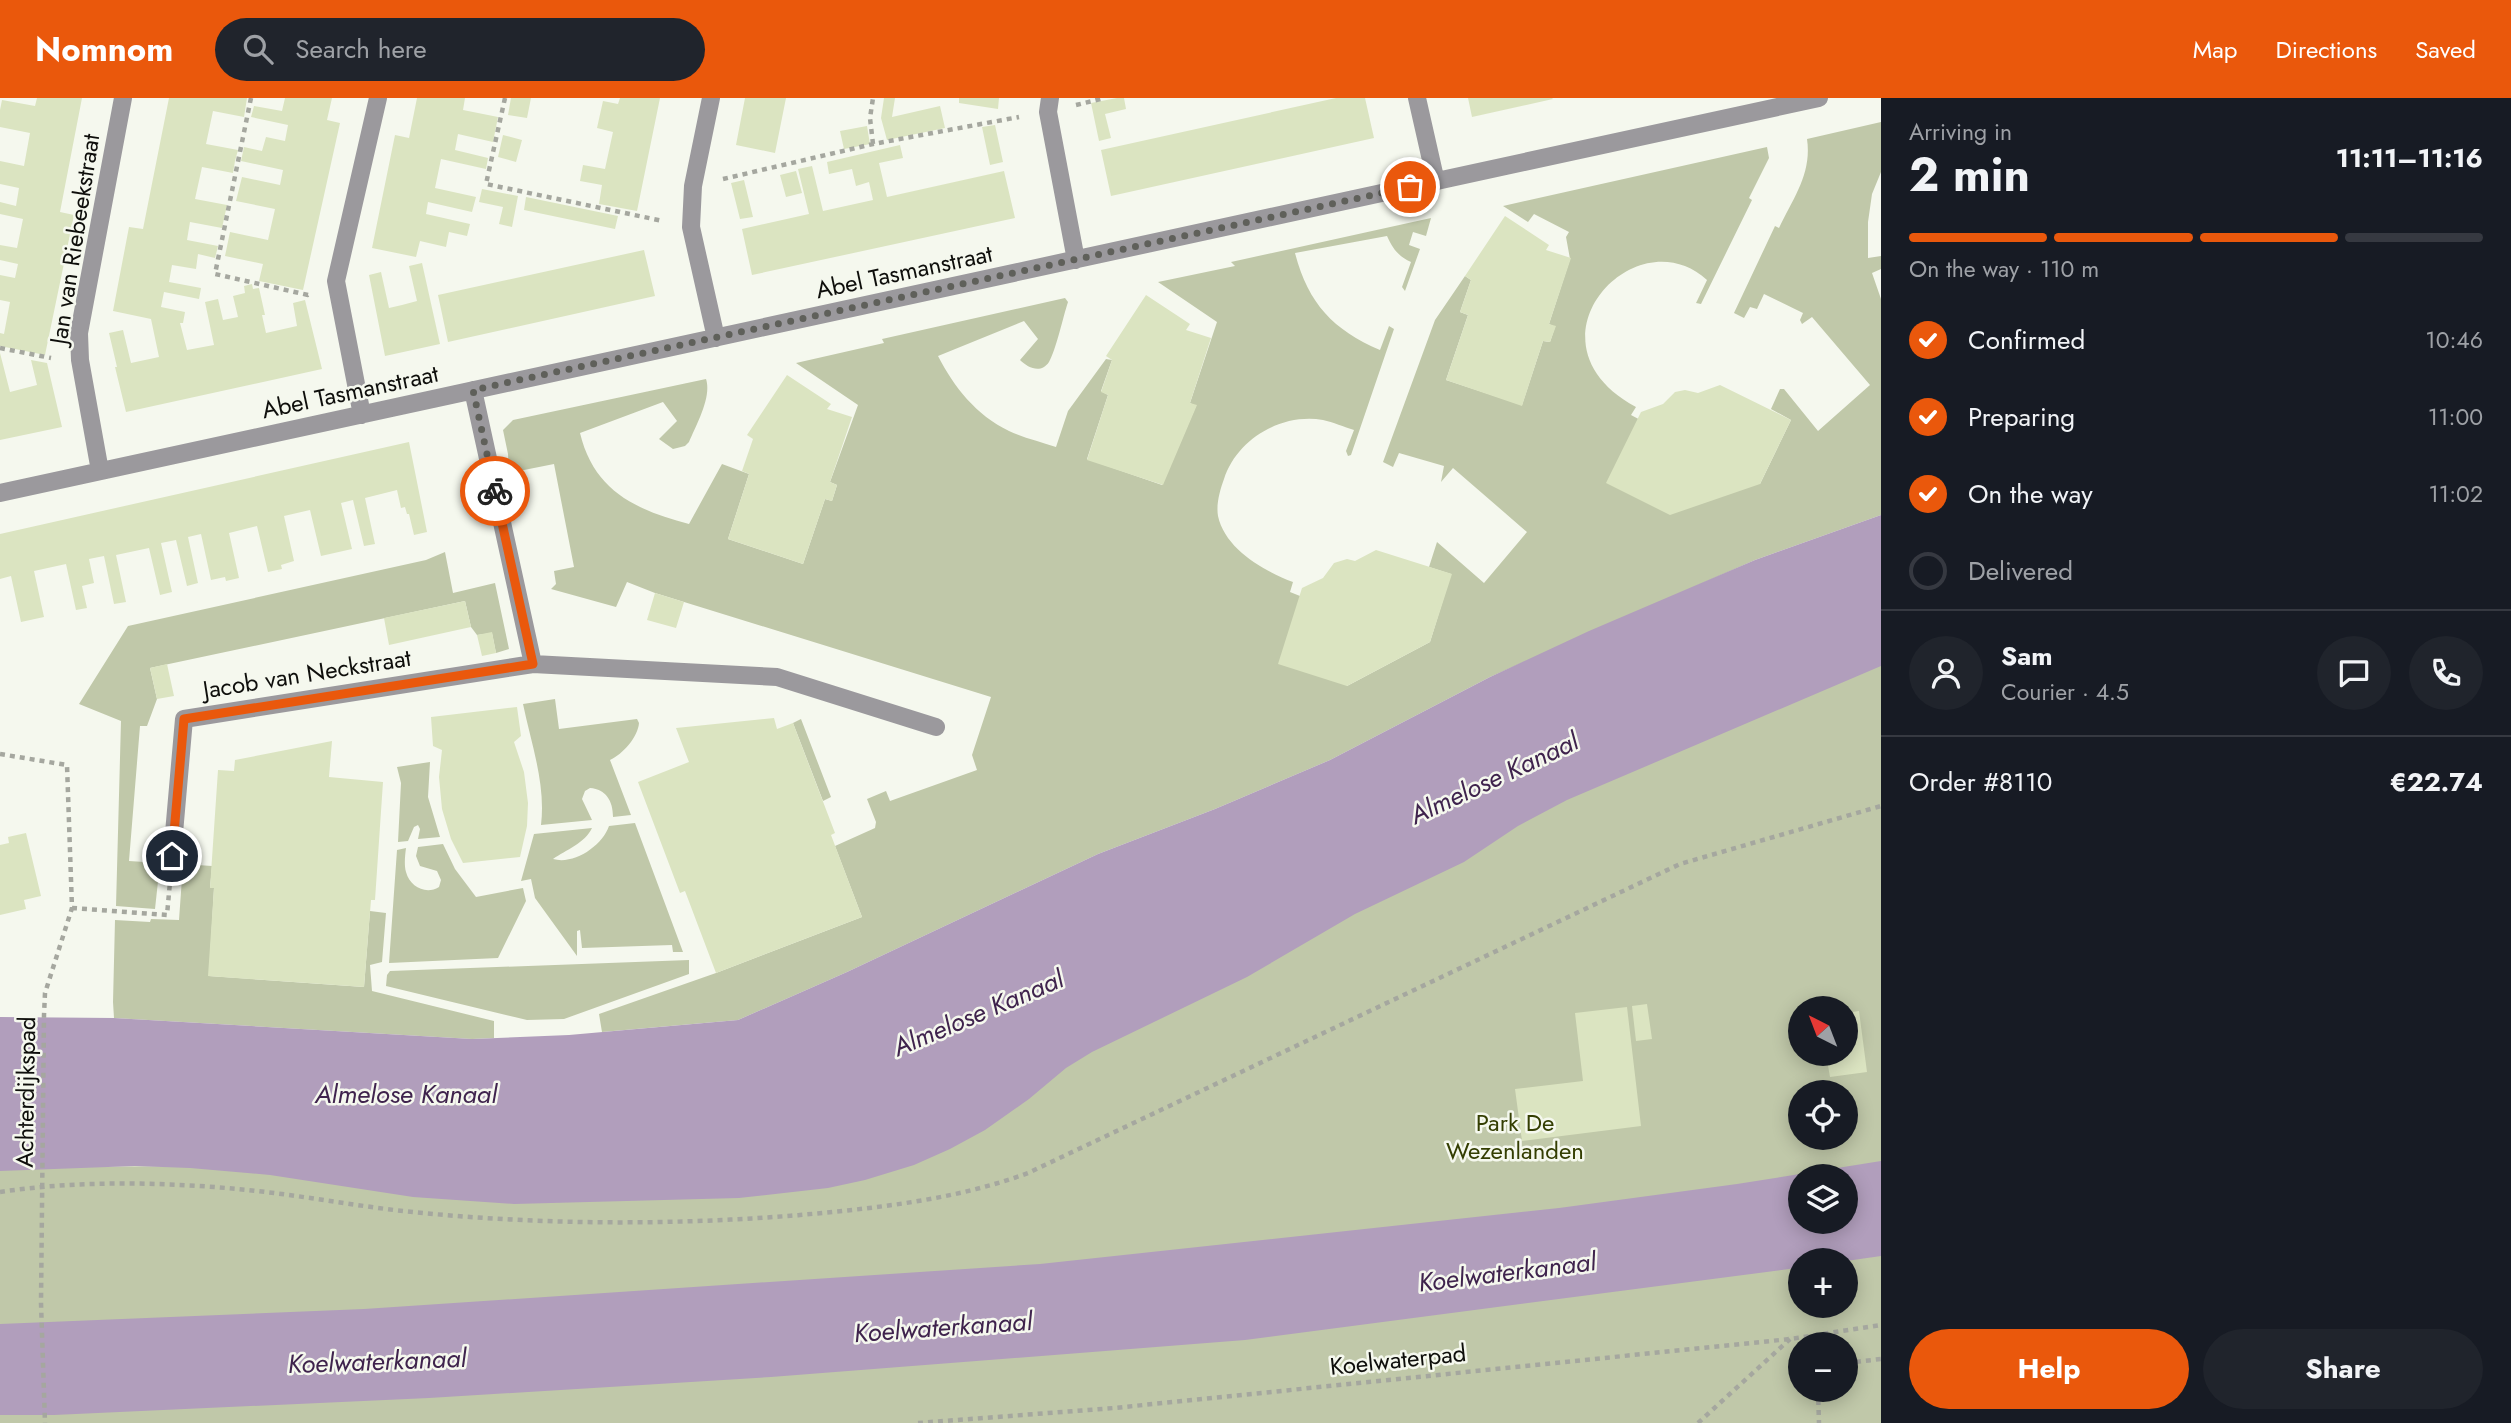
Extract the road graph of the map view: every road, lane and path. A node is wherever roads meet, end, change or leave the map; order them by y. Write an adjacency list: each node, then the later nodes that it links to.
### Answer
1 (123, 98): 19 (street, Jan van Riebeekstraat)
2 (251, 98): 16 (path)
3 (378, 98): 16 (street)
4 (505, 98): 14 (path)
5 (711, 98): 13 (street)
6 (873, 98): 11 (path)
7 (1105, 98): 10 (path)
8 (1417, 98): 12 (street)
9 (1819, 98): 12 (street, Abel Tasmanstraat)
10 (1049, 105): 11 (path); 15 (street)
11 (873, 144): 13 (path)
12 (1436, 181): 15 (street, Abel Tasmanstraat)
13 (693, 186): 14 (street)
14 (691, 227): 17 (street)
15 (1076, 260): 17 (street, Abel Tasmanstraat)
16 (336, 281): 21 (street)
17 (716, 338): 20 (street, Abel Tasmanstraat)
18 (0, 348): 19 (path)
19 (80, 355): 22 (street, Jan van Riebeekstraat)
20 (473, 390): 21 (street, Abel Tasmanstraat); 24 (street)
21 (362, 415): 22 (street, Abel Tasmanstraat)
22 (100, 471): 23 (street, Abel Tasmanstraat)
23 (0, 493)
24 (533, 664): 25 (street, Jacob van Neckstraat); 28 (street, Jacob van Neckstraat)
25 (936, 727)
26 (0, 754): 29 (path, Achterdijkspad)
27 (1881, 806): 30 (path)
28 (172, 856): 29 (path)
29 (72, 908): 30 (path, Achterdijkspad)
30 (43, 1187): 31 (path); 39 (path, Achterdijkspad)
31 (0, 1192)
32 (1881, 1325): 33 (path, Koelwaterpad)
33 (1838, 1332)
34 (1788, 1339): 40 (path, Koelwaterpad)
35 (1788, 1341): 41 (path)
36 (1881, 1359): 37 (path)
37 (1858, 1362)
38 (1818, 1402): 42 (path)
39 (45, 1423)
40 (918, 1423)
41 (1698, 1423)
42 (1819, 1423)

